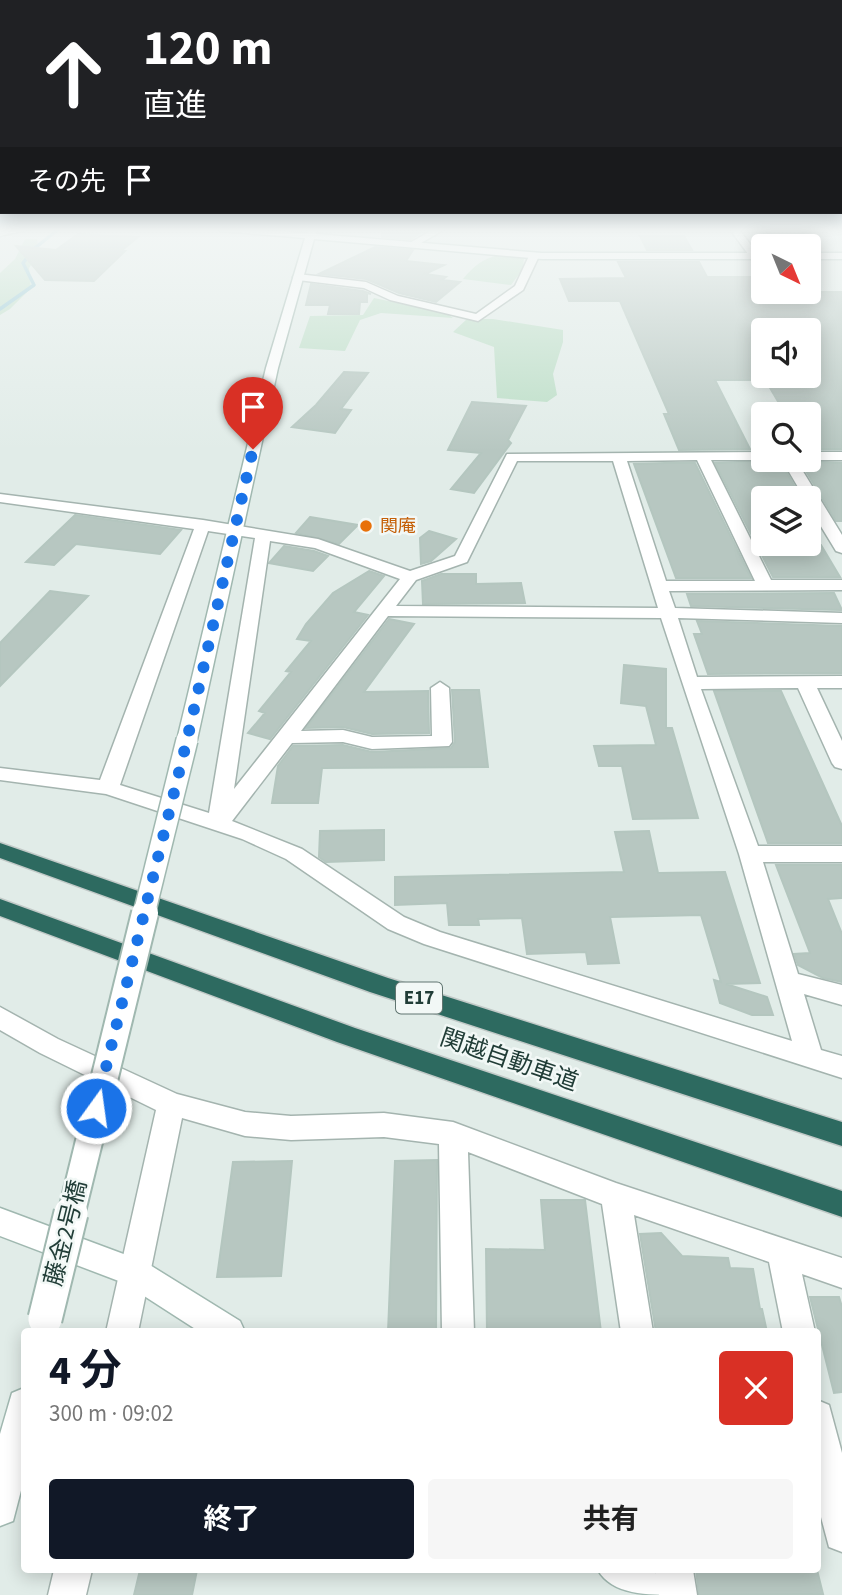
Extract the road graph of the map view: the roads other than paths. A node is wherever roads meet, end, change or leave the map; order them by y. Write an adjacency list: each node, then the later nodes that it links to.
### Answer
1 (291, 302): 12 (street, 藤金2号橋)
2 (413, 302): 3 (street)
3 (499, 302)
4 (702, 456): 5 (street); 8 (street); 18 (street)
5 (751, 456)
6 (821, 456): 7 (street)
7 (842, 456)
8 (619, 457): 15 (street); 17 (street)
9 (796, 472): 14 (street)
10 (0, 498): 11 (street)
11 (203, 525): 12 (street); 29 (street)
12 (234, 530): 13 (street); 49 (street, 藤金2号橋, bridge)
13 (263, 535): 15 (street); 30 (street)
14 (842, 548)
15 (410, 577): 19 (street)
16 (842, 585): 18 (street)
17 (661, 586): 18 (street); 20 (street)
18 (766, 586)
19 (383, 611): 20 (street); 26 (street)
20 (668, 613): 21 (street); 24 (street)
21 (842, 618)
22 (805, 682): 23 (street); 24 (street); 27 (street)
23 (842, 682)
24 (690, 683): 32 (street)
25 (440, 688): 26 (street)
26 (285, 737): 30 (street)
27 (842, 763)
28 (0, 774): 29 (street)
29 (108, 788): 30 (street)
30 (218, 824): 38 (street)
31 (0, 850): 41 (highway, 関越自動車道 / E17)
32 (750, 854): 33 (street); 35 (street)
33 (842, 854)
34 (0, 907): 44 (highway, 関越自動車道)
35 (789, 981): 36 (street); 38 (street)
36 (842, 995)
37 (0, 1017): 40 (street)
38 (810, 1058): 39 (street)
39 (842, 1067)
40 (171, 1104): 42 (street); 47 (street)
41 (842, 1133)
42 (453, 1134): 43 (street); 52 (street)
43 (616, 1196): 46 (street); 53 (street)
44 (842, 1205)
45 (0, 1222): 47 (street)
46 (782, 1252): 48 (street); 54 (street)
47 (134, 1272): 50 (street); 51 (street)
48 (842, 1273)
49 (43, 1325)
50 (123, 1328)
51 (223, 1328)
52 (458, 1328)
53 (636, 1328)
54 (798, 1328)
55 (21, 1418): 57 (street)
56 (821, 1437): 58 (street)
57 (0, 1508)
58 (842, 1534)
59 (72, 1573): 62 (street)
60 (622, 1573): 63 (street)
61 (674, 1573): 64 (street)
62 (67, 1595)
63 (659, 1595)
64 (678, 1595)

